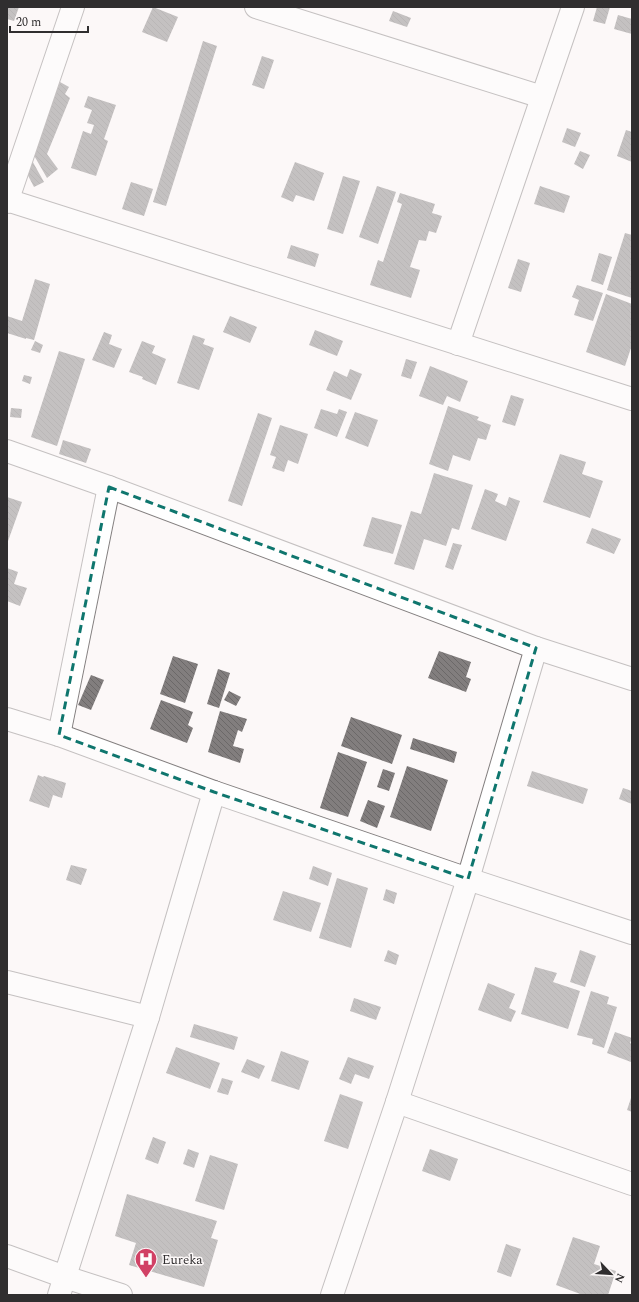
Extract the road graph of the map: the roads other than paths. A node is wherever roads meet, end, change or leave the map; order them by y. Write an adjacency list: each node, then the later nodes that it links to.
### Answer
1 (72, 7): 5 (street)
2 (256, 7): 4 (street)
3 (573, 7): 4 (street)
4 (542, 97): 6 (street)
5 (7, 201): 6 (street)
6 (458, 344): 7 (street)
7 (632, 399)
8 (7, 451): 9 (street)
9 (109, 487): 10 (street); 13 (street)
10 (536, 648): 11 (street); 15 (street)
11 (632, 679)
12 (7, 719): 13 (street)
13 (59, 735): 14 (street)
14 (214, 792): 15 (street); 18 (street)
15 (468, 879): 16 (street); 19 (street)
16 (632, 933)
17 (7, 982): 18 (street)
18 (148, 1017): 22 (street)
19 (397, 1102): 20 (street); 24 (street)
20 (632, 1184)
21 (7, 1256): 22 (street)
22 (62, 1286): 23 (street)
23 (121, 1295)
24 (332, 1295)

